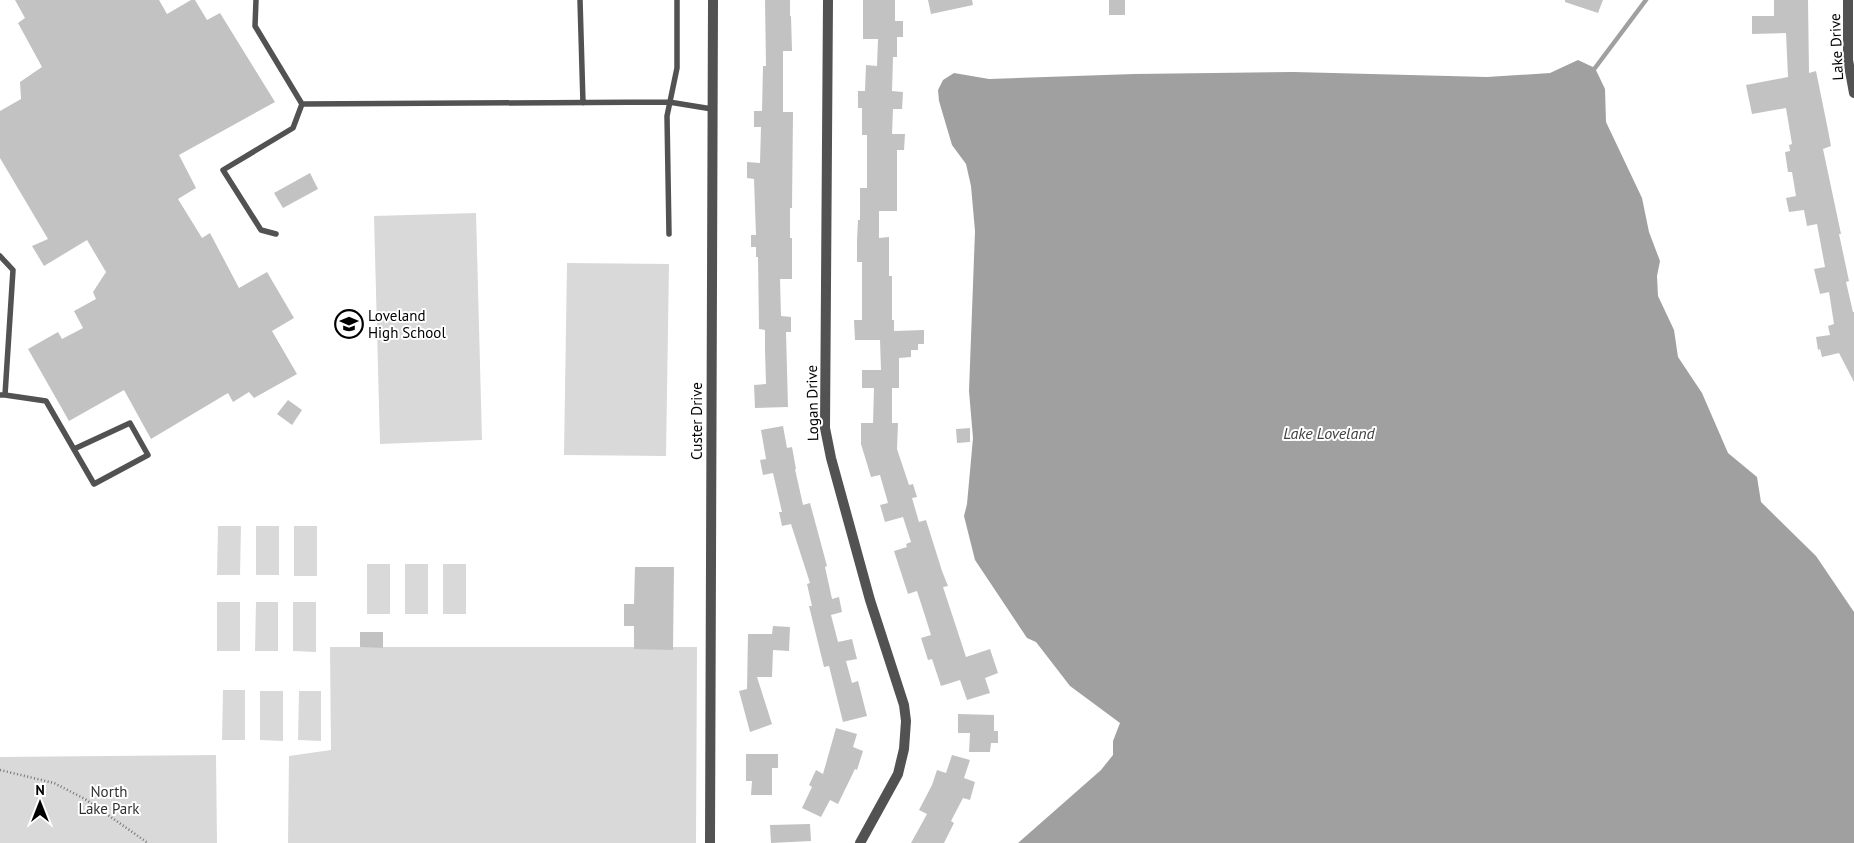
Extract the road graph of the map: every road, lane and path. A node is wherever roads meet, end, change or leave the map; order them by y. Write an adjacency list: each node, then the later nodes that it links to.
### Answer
1 (256, 0): 10 (lane)
2 (580, 0): 9 (lane)
3 (677, 0): 8 (lane)
4 (713, 0): 11 (street, Custer Drive)
5 (828, 0): 20 (street, Logan Drive)
6 (1848, 0): 7 (street, Lake Drive)
7 (1854, 93)
8 (669, 102): 9 (lane); 11 (lane); 13 (lane)
9 (584, 103): 10 (lane)
10 (302, 104): 12 (lane)
11 (712, 109): 19 (street, Custer Drive)
12 (276, 234)
13 (669, 234)
14 (0, 256): 15 (lane)
15 (2, 395): 16 (lane)
16 (74, 449): 16 (lane)
17 (0, 770): 18 (path)
18 (148, 843)
19 (710, 843)
20 (860, 843)

